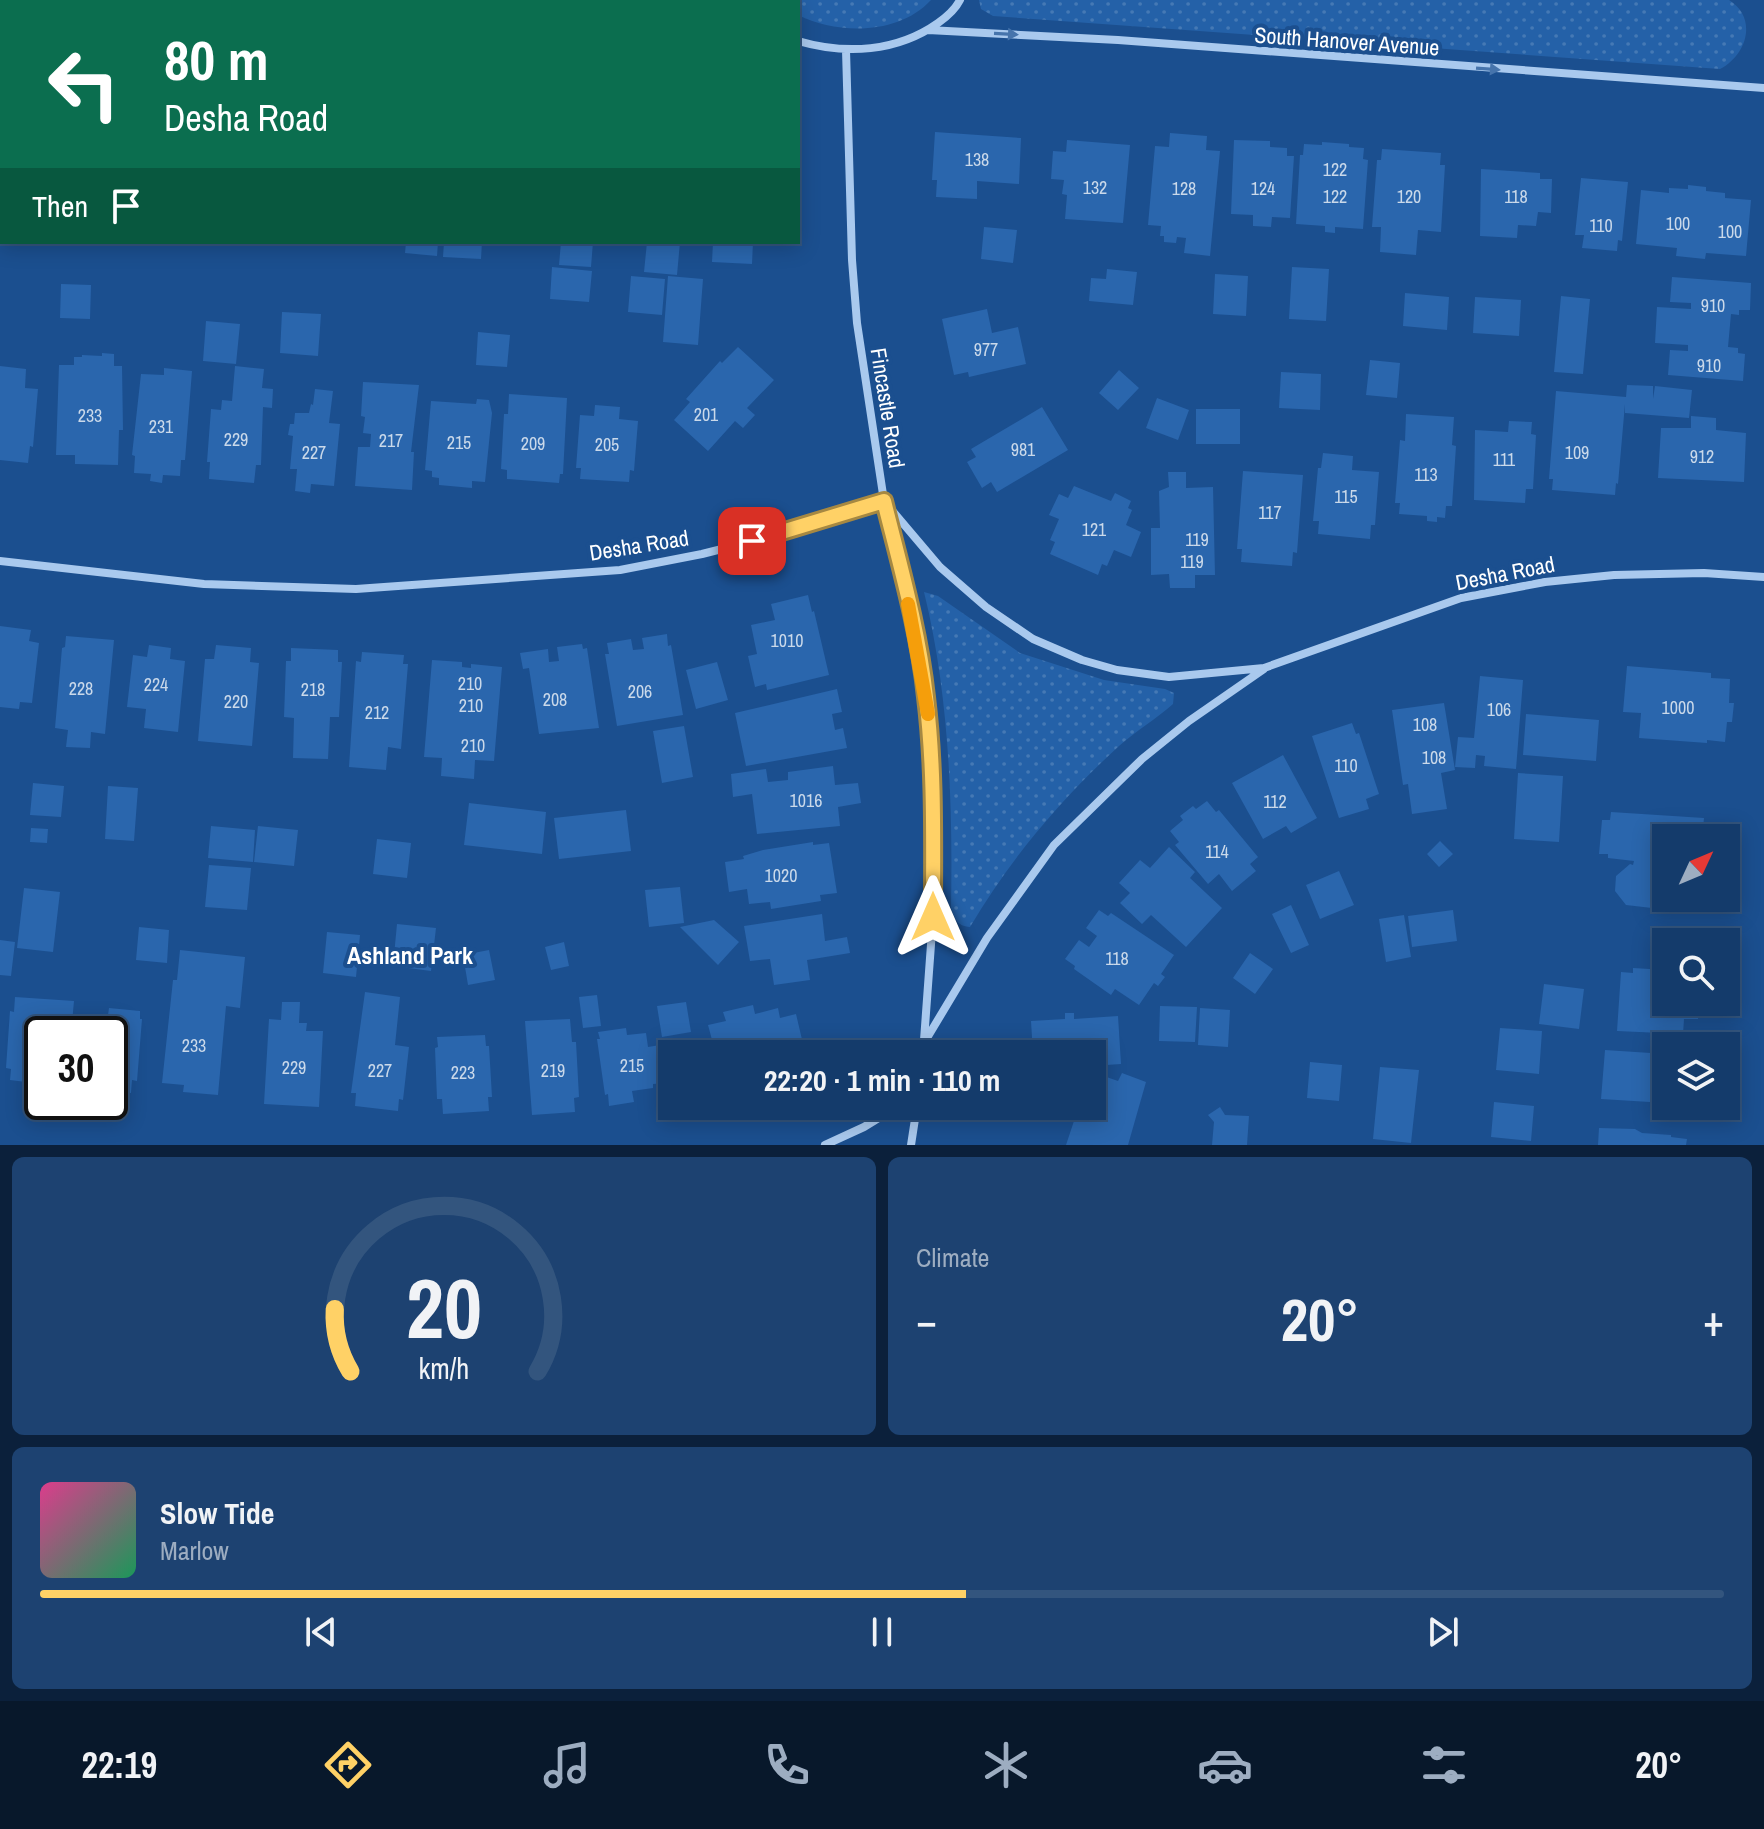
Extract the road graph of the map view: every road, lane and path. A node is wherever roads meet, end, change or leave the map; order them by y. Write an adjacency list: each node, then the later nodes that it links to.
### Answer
1 (960, 0): 2 (street, South Hanover Avenue)
2 (928, 30): 4 (street, South Hanover Avenue); 5 (street, South Hanover Avenue, one-way to 5)
3 (800, 42): 4 (street, South Hanover Avenue)
4 (846, 50): 6 (street, Fincastle Road)
5 (1764, 88)
6 (884, 501): 7 (street, Desha Road); 9 (street, Desha Road); 10 (street, Fincastle Road)
7 (0, 561)
8 (1764, 577): 9 (street, Desha Road)
9 (1264, 668): 11 (street, Desha Road)
10 (925, 1040)
11 (926, 1040)
12 (875, 1120): 14 (street)
13 (915, 1120): 15 (street)
14 (825, 1145)
15 (911, 1145)

